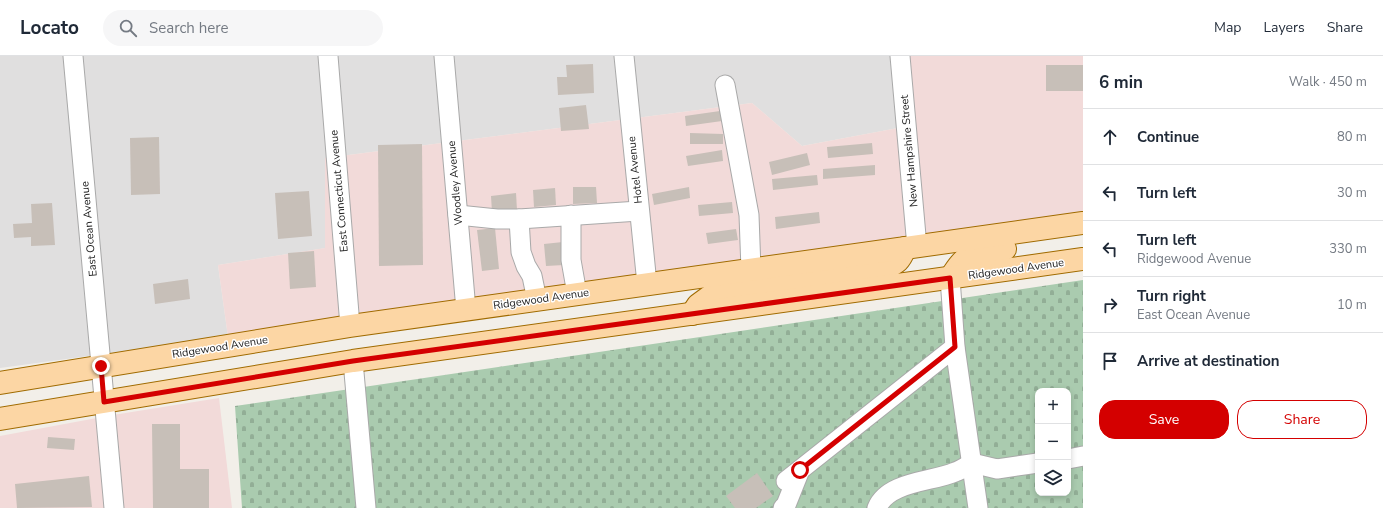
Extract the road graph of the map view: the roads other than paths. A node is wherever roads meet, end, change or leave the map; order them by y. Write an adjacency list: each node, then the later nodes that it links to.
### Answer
1 (73, 56): 25 (street, East Ocean Avenue)
2 (328, 56): 22 (street, East Connecticut Avenue)
3 (444, 56): 8 (street, Woodley Avenue)
4 (624, 56): 7 (street, Hotel Avenue)
5 (900, 56): 13 (street, New Hampshire Street)
6 (725, 84): 15 (street)
7 (639, 211): 9 (street); 17 (street, Hotel Avenue)
8 (458, 214): 10 (street); 20 (street, Woodley Avenue)
9 (571, 215): 10 (street); 18 (street)
10 (519, 219): 19 (street)
11 (1083, 223): 13 (main road, Ridgewood Avenue)
12 (1083, 238): 16 (main road)
13 (911, 247): 15 (main road, Ridgewood Avenue); 21 (main road)
14 (1083, 259): 16 (main road, Ridgewood Avenue)
15 (751, 270): 17 (main road, Ridgewood Avenue)
16 (950, 278): 21 (main road, Ridgewood Avenue); 23 (street)
17 (647, 284): 18 (main road, Ridgewood Avenue)
18 (576, 294): 19 (main road, Ridgewood Avenue)
19 (537, 300): 20 (main road, Ridgewood Avenue)
20 (466, 310): 22 (main road, Ridgewood Avenue)
21 (692, 314): 24 (main road, Ridgewood Avenue)
22 (350, 326): 25 (main road, Ridgewood Avenue)
23 (955, 347): 31 (street); 35 (street)
24 (353, 361): 27 (main road, Ridgewood Avenue); 34 (street)
25 (101, 366): 26 (main road, Ridgewood Avenue); 27 (street, East Ocean Avenue)
26 (0, 383)
27 (104, 402): 28 (main road, Ridgewood Avenue); 33 (street, East Ocean Avenue)
28 (0, 419)
29 (1083, 456): 30 (street)
30 (1071, 458)
31 (972, 463): 32 (street); 36 (street); 37 (street)
32 (1035, 463)
33 (114, 508)
34 (366, 508)
35 (783, 508)
36 (878, 508)
37 (978, 508)

